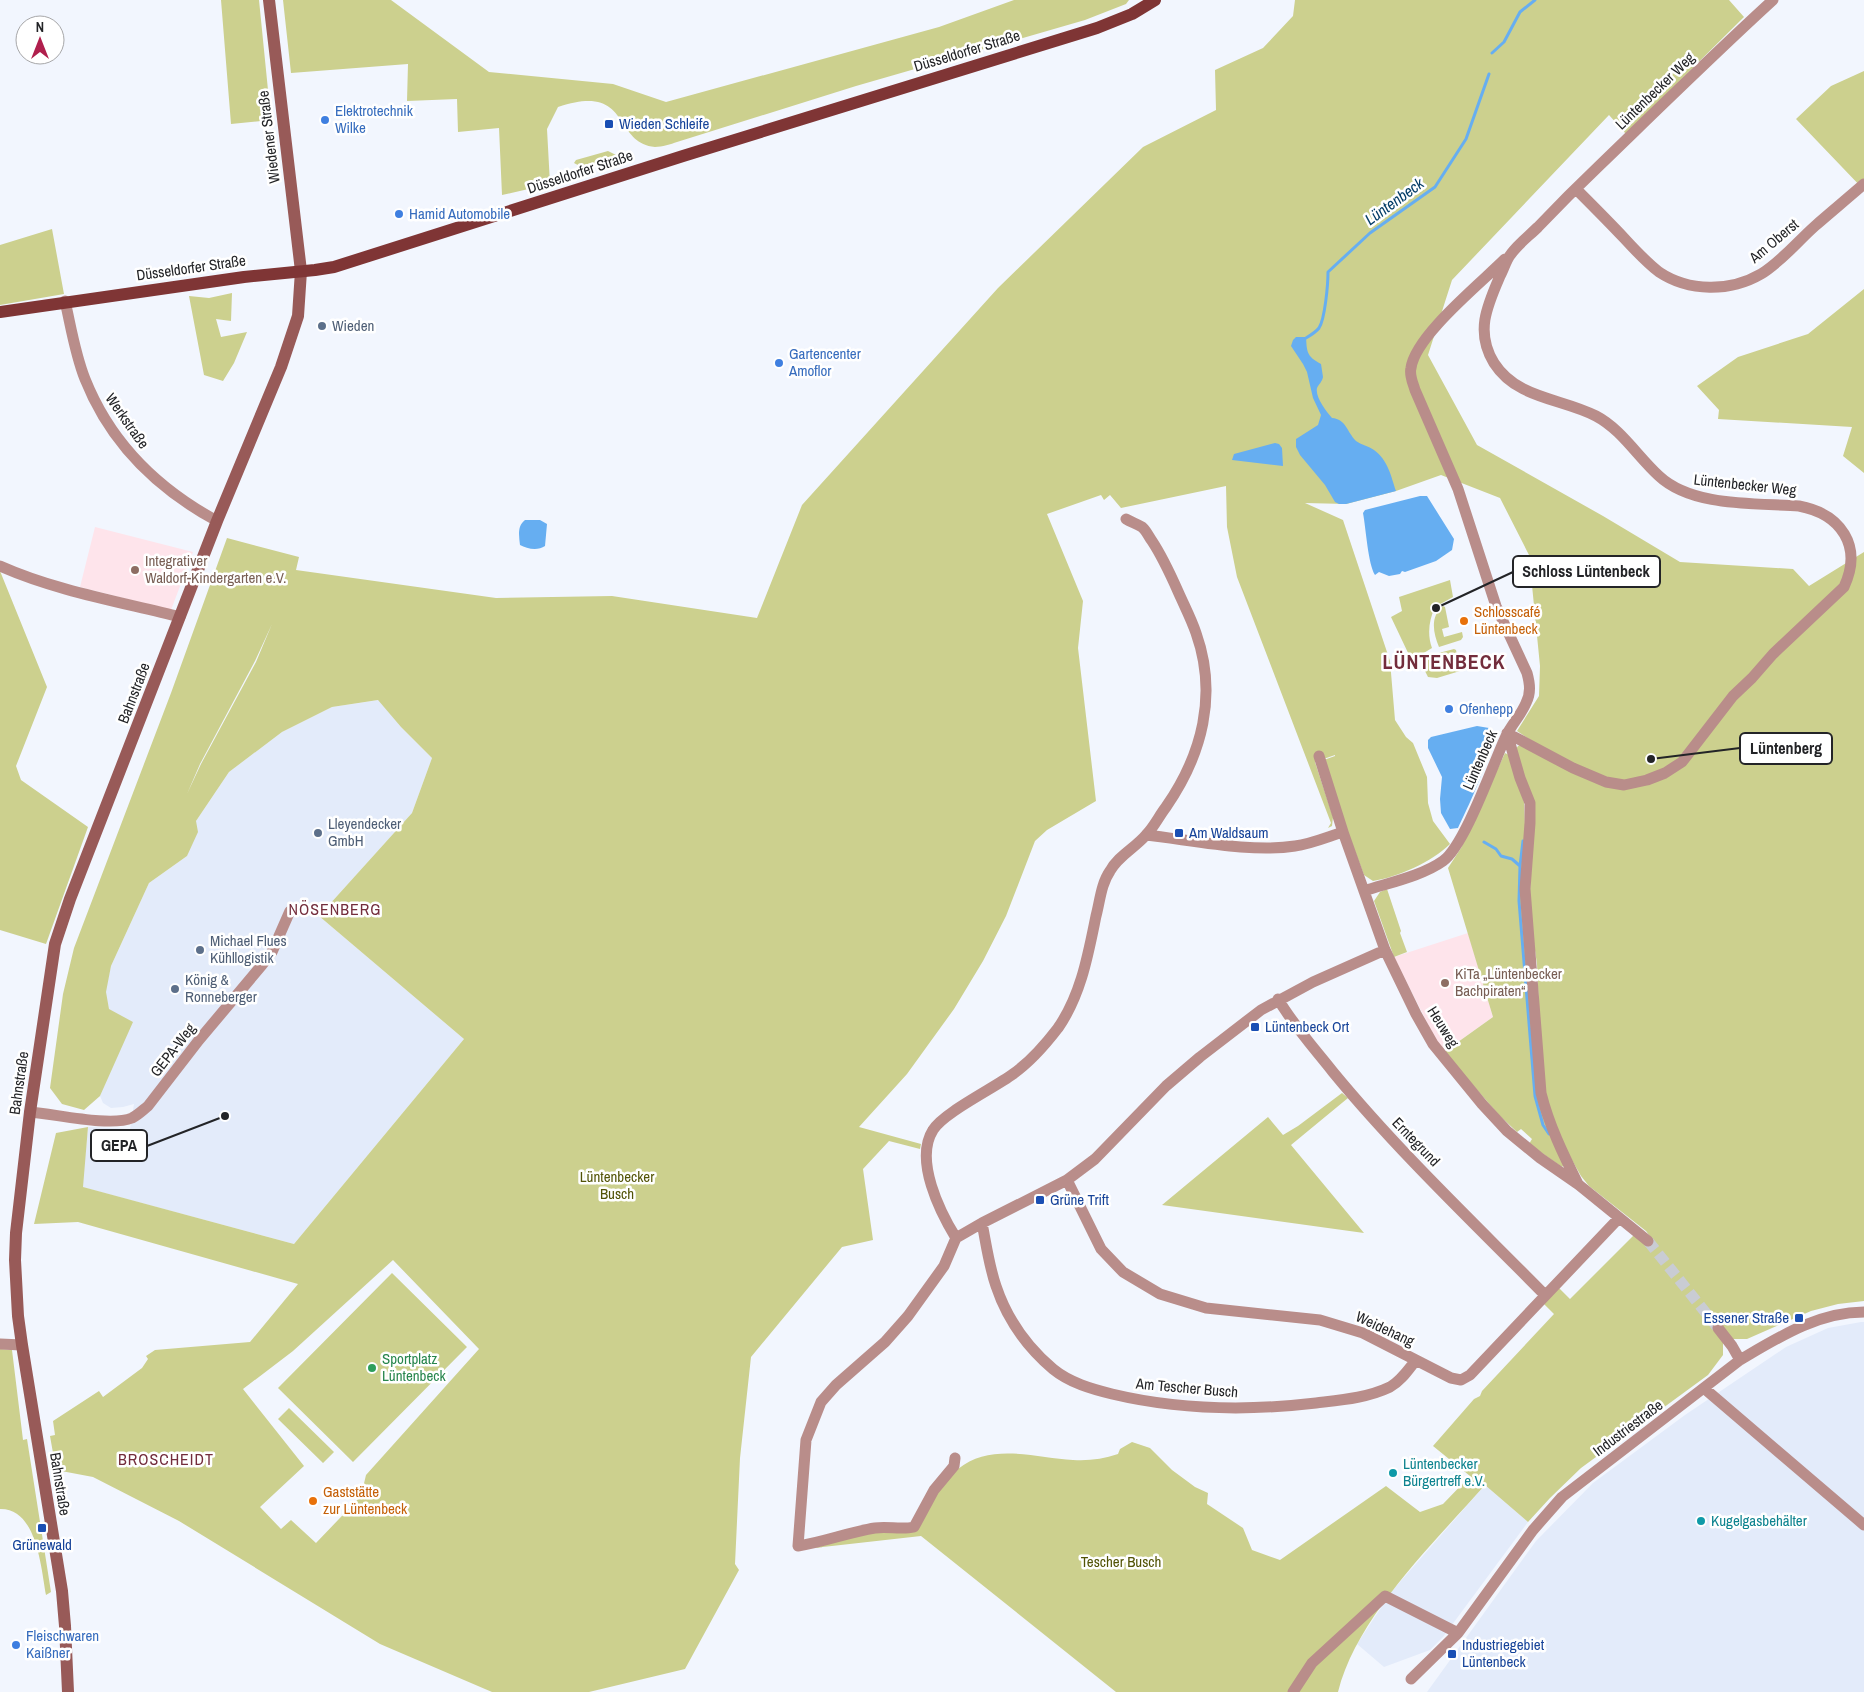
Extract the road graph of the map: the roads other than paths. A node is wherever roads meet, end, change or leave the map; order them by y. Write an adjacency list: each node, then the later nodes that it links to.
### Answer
1 (269, 0): 7 (main road, Wiedener Straße)
2 (1155, 0): 7 (main road, Düsseldorfer Straße)
3 (1772, 0): 5 (street, Lüntenbecker Weg)
4 (1864, 184): 5 (street, Am Oberst)
5 (1576, 189): 6 (street, Lüntenbecker Weg)
6 (1510, 254): 14 (street, Lüntenbeck); 14 (street, Lüntenbecker Weg)
7 (300, 271): 8 (main road, Düsseldorfer Straße); 11 (main road, Bahnstraße)
8 (66, 301): 9 (main road, Düsseldorfer Straße); 11 (street, Werkstraße)
9 (0, 312)
10 (1126, 519): 17 (street)
11 (217, 521): 13 (main road, Bahnstraße)
12 (0, 566): 13 (street)
13 (180, 617): 22 (main road, Bahnstraße)
14 (1507, 733): 18 (street, Lüntenbeck); 24 (street)
15 (1319, 756): 16 (street, Heuweg)
16 (1343, 832): 17 (street); 18 (street, Heuweg)
17 (1146, 835): 27 (street)
18 (1364, 891): 20 (street, Heuweg)
19 (290, 911): 22 (street, GEPA-Weg)
20 (1385, 950): 21 (street); 24 (street, Heuweg)
21 (1278, 1000): 23 (street); 29 (street, Erntegrund)
22 (30, 1112): 33 (main road, Bahnstraße)
23 (1067, 1180): 26 (street); 34 (street, Weidehang)
24 (1579, 1185): 25 (street, Heuweg)
25 (1619, 1218): 28 (street, Heuweg); 29 (street, Weidehang)
26 (982, 1223): 27 (street); 34 (street, Am Tescher Busch)
27 (956, 1238): 37 (street)
28 (1648, 1241)
29 (1545, 1295): 34 (street, Weidehang)
30 (1864, 1312): 35 (street, Industriestraße)
31 (1718, 1328): 35 (street)
32 (0, 1344): 33 (street)
33 (22, 1345): 41 (main road, Bahnstraße)
34 (1416, 1360)
35 (1740, 1360): 36 (street, Industriestraße)
36 (1705, 1389): 38 (street); 39 (street, Industriestraße)
37 (955, 1458)
38 (1864, 1525)
39 (1458, 1633): 40 (street, Industriestraße); 42 (street)
40 (1411, 1679)
41 (68, 1692)
42 (1293, 1692)

